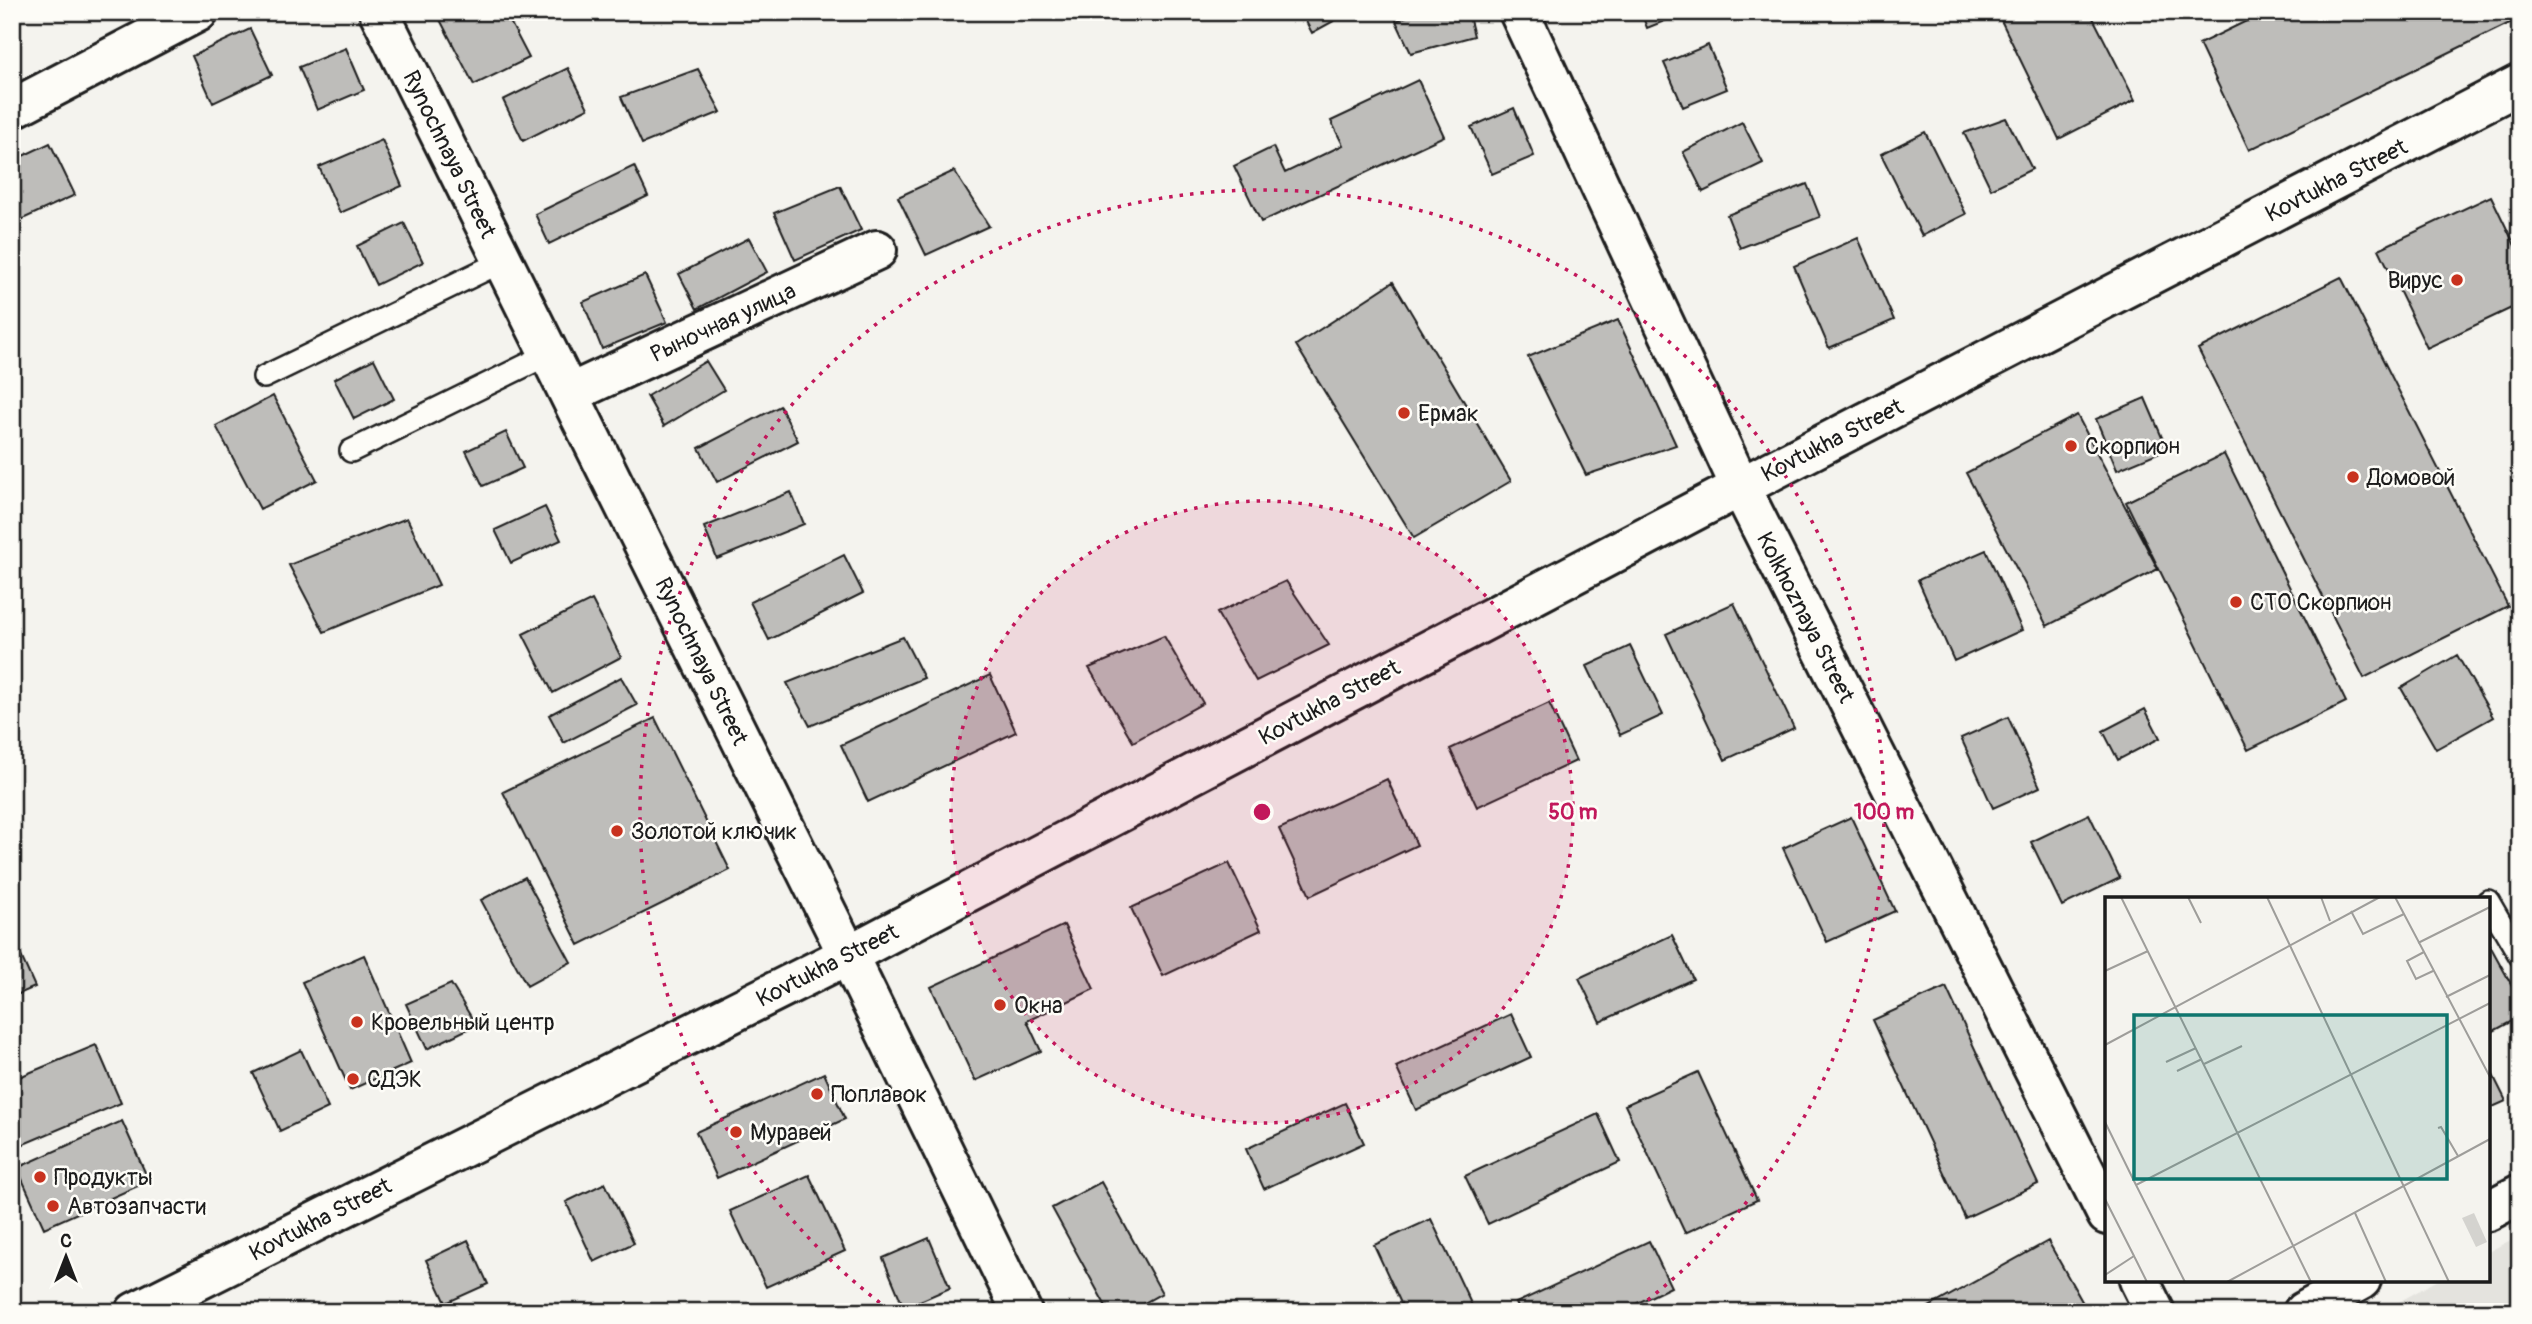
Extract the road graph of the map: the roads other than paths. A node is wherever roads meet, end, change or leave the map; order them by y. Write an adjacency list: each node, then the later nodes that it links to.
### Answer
1 (198, 12): 5 (street)
2 (379, 12): 7 (street, Rynochnaya Street)
3 (1520, 12): 12 (street, Kolkhoznaya Street)
4 (2520, 85): 12 (street, Kovtukha Street)
5 (12, 109)
6 (877, 250): 10 (street, Рыночная улица)
7 (503, 261): 8 (street, Rynochnaya Street); 9 (lane)
8 (549, 354): 10 (street, Rynochnaya Street); 11 (lane)
9 (264, 377)
10 (569, 394): 14 (street, Rynochnaya Street)
11 (351, 451)
12 (1741, 488): 14 (street, Kovtukha Street); 18 (street, Kolkhoznaya Street)
13 (2490, 905): 15 (lane)
14 (848, 955): 21 (street, Kovtukha Street); 22 (street, Rynochnaya Street)
15 (2520, 956)
16 (2520, 1194): 17 (street)
17 (2490, 1210)
18 (2105, 1211)
19 (2140, 1282): 23 (street)
20 (2357, 1282): 24 (street)
21 (135, 1312)
22 (1022, 1312)
23 (2155, 1312)
24 (2303, 1312)

